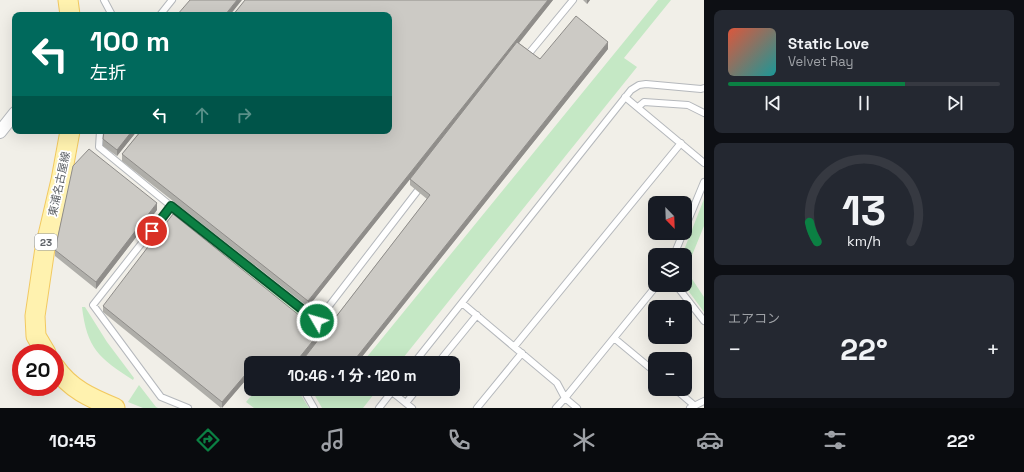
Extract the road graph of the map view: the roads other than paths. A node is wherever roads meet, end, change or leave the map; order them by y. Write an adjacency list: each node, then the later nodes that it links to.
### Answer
1 (68, 0): 5 (main road)
2 (104, 0): 6 (lane)
3 (172, 0): 7 (lane)
4 (573, 0): 8 (lane)
5 (70, 12)
6 (110, 12)
7 (162, 12)
8 (523, 60)
9 (704, 88): 10 (lane)
10 (626, 97): 11 (lane); 25 (lane)
11 (638, 107): 12 (lane); 17 (lane)
12 (704, 113)
13 (12, 117): 14 (street)
14 (0, 132)
15 (69, 134): 31 (main road, 東浦名古屋線 / 23)
16 (100, 134): 21 (lane)
17 (681, 143): 18 (lane); 32 (lane)
18 (704, 163)
19 (424, 182): 27 (lane)
20 (704, 182): 22 (lane)
21 (171, 206): 27 (lane); 48 (lane)
22 (692, 211)
23 (651, 292): 30 (lane)
24 (681, 292): 28 (lane)
25 (462, 303): 26 (lane); 34 (lane)
26 (477, 315): 32 (lane); 35 (lane)
27 (317, 321): 29 (lane)
28 (704, 321)
29 (303, 338)
30 (614, 338): 36 (lane); 43 (lane)
31 (41, 344)
32 (514, 347): 33 (lane)
33 (522, 353): 43 (lane); 52 (lane)
34 (420, 356)
35 (444, 356)
36 (648, 366)
37 (64, 379): 47 (main road)
38 (307, 396): 49 (lane)
39 (388, 396): 50 (lane)
40 (399, 396): 45 (lane)
41 (412, 396): 45 (lane)
42 (683, 396): 46 (lane)
43 (565, 398): 53 (lane); 54 (lane)
44 (704, 401): 46 (lane)
45 (406, 403): 51 (lane)
46 (693, 407)
47 (115, 408)
48 (188, 408)
49 (314, 408)
50 (379, 408)
51 (412, 408)
52 (477, 408)
53 (556, 408)
54 (577, 408)

